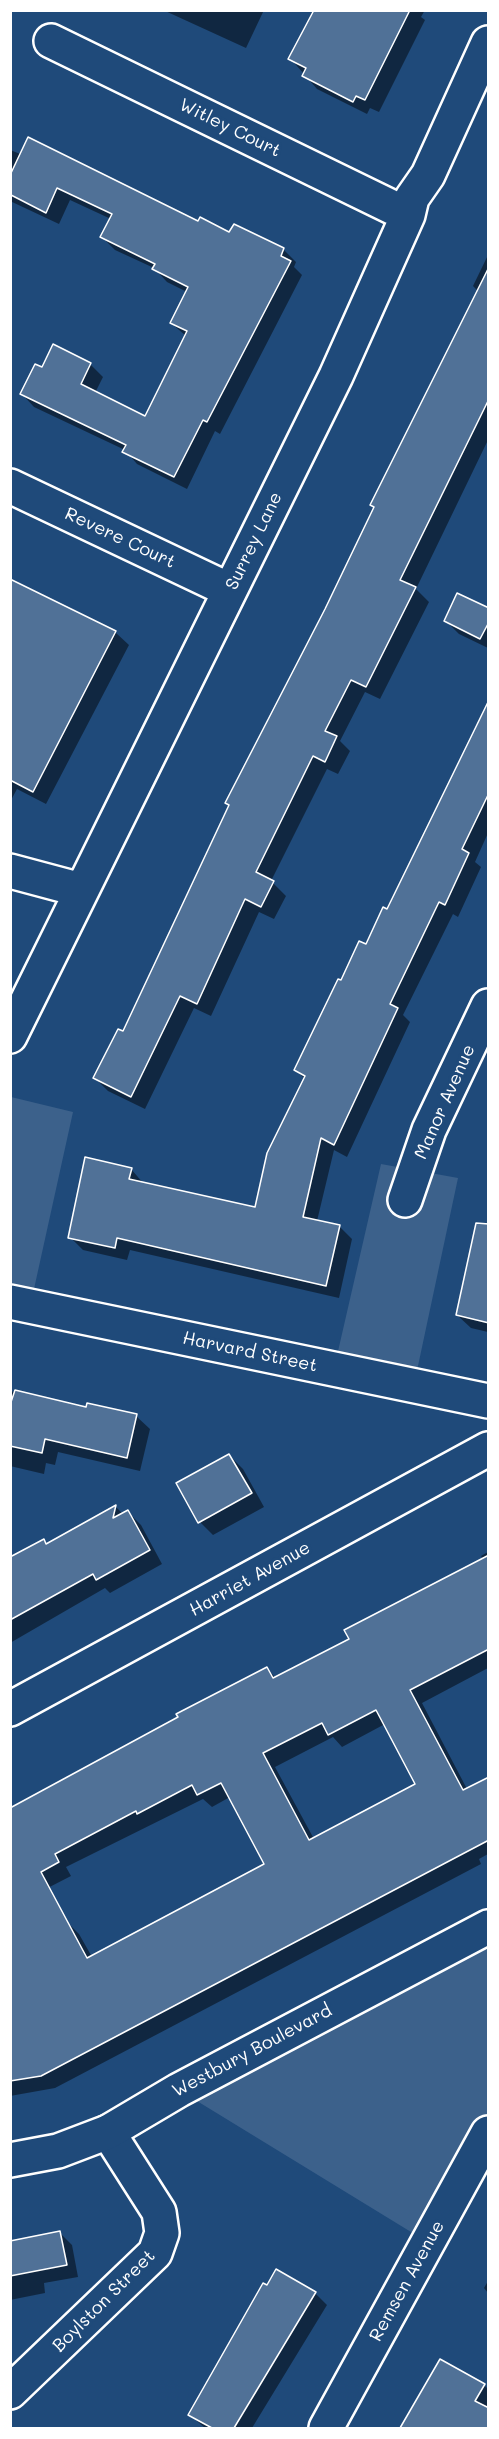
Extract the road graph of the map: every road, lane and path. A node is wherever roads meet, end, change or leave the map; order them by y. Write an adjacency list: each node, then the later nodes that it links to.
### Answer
1 (51, 41): 3 (street, Witley Court)
2 (489, 43): 3 (street, Surrey Lane)
3 (408, 215): 5 (street, Surrey Lane)
4 (10, 486): 5 (street, Revere Court)
5 (229, 590): 7 (street, Surrey Lane)
6 (10, 871): 7 (street)
7 (81, 890): 9 (street, Surrey Lane)
8 (489, 1006): 10 (street, Manor Avenue)
9 (10, 1036)
10 (405, 1200)
11 (10, 1302): 12 (street, Harvard Street)
12 (489, 1401)
13 (489, 1449): 14 (street, Harriet Avenue)
14 (10, 1709)
15 (489, 1927): 16 (street, Westbury Boulevard)
16 (108, 2132): 18 (street, Westbury Boulevard); 19 (street, Boylston Street)
17 (489, 2133): 20 (street, Remsen Avenue)
18 (10, 2160)
19 (10, 2392)
20 (326, 2428)

